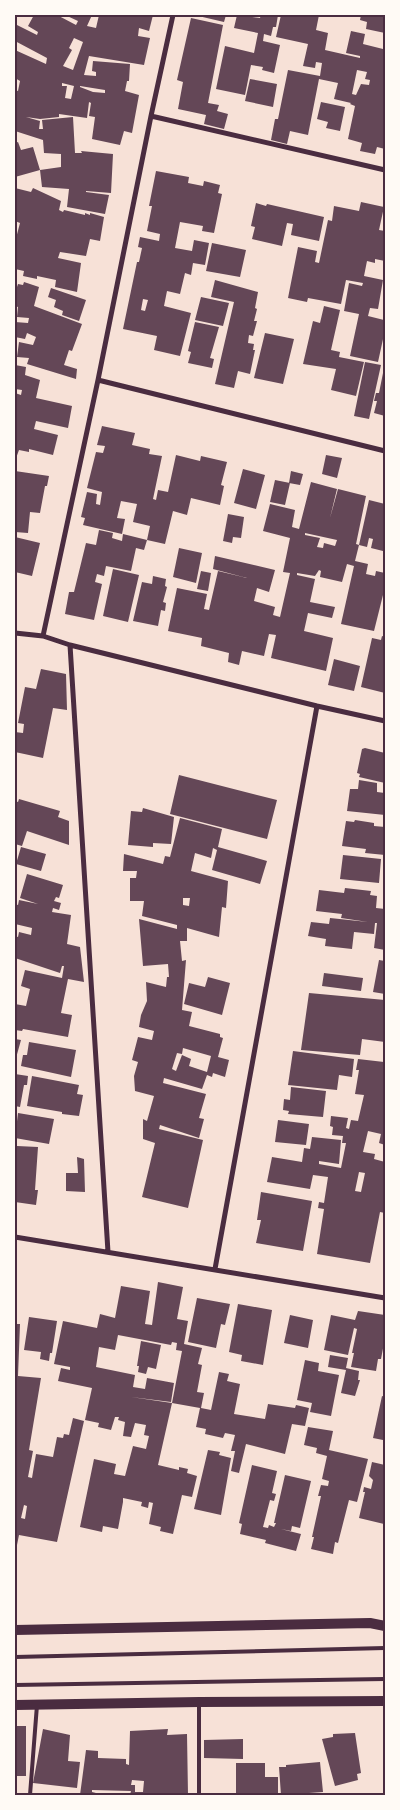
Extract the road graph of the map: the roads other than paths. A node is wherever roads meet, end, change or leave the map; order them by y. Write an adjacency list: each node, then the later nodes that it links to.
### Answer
1 (173, 15): 2 (street)
2 (151, 116): 3 (street); 4 (street)
3 (385, 170)
4 (98, 380): 5 (street); 7 (street)
5 (385, 451)
6 (15, 633): 7 (street)
7 (43, 636): 8 (street)
8 (70, 644): 9 (street); 12 (street)
9 (317, 706): 10 (street); 13 (street)
10 (385, 721)
11 (15, 1237): 12 (street)
12 (108, 1252): 13 (street)
13 (215, 1270): 14 (street)
14 (385, 1298)
15 (385, 1626): 16 (main road)
16 (15, 1630)
17 (385, 1648): 18 (lane)
18 (15, 1657)
19 (385, 1678): 20 (lane)
20 (15, 1685)
21 (385, 1701): 22 (main road)
22 (199, 1702): 24 (main road); 26 (lane)
23 (15, 1705): 24 (main road)
24 (37, 1705): 25 (lane)
25 (30, 1795)
26 (199, 1795)

